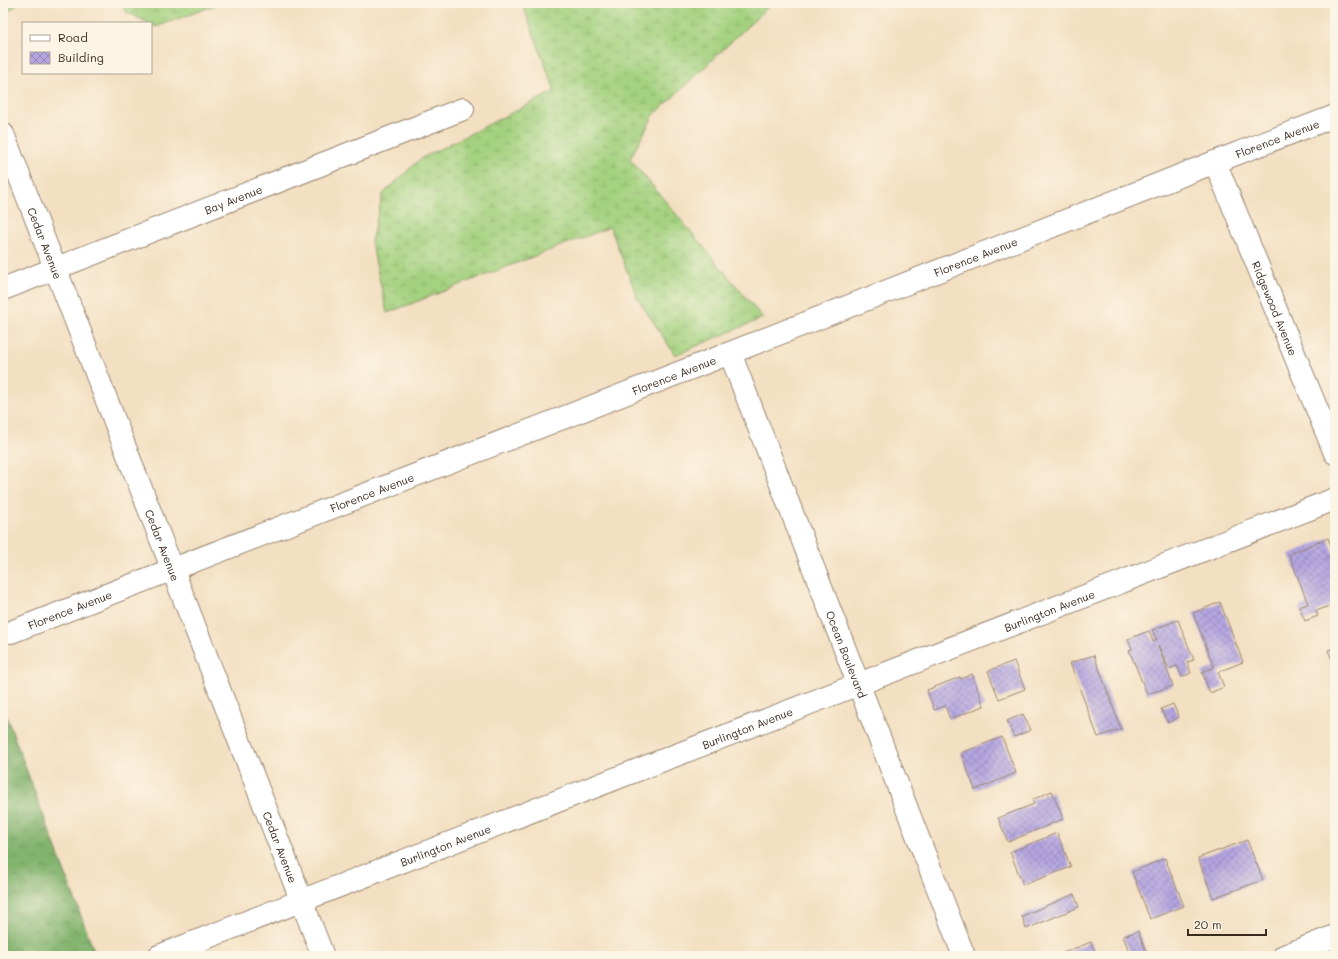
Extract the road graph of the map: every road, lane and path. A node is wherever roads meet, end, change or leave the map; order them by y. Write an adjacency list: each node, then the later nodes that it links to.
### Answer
1 (463, 109): 5 (street, Bay Avenue)
2 (1335, 116): 4 (street, Florence Avenue)
3 (3, 134): 5 (street, Cedar Avenue)
4 (1215, 162): 7 (street, Florence Avenue); 8 (street, Ridgewood Avenue)
5 (55, 268): 6 (street, Bay Avenue); 10 (street, Cedar Avenue)
6 (3, 289)
7 (730, 353): 10 (street, Florence Avenue); 12 (street, Ocean Boulevard)
8 (1335, 454)
9 (1335, 499): 12 (street, Burlington Avenue)
10 (173, 569): 11 (street, Florence Avenue); 13 (street, Cedar Avenue)
11 (11, 632)
12 (859, 684): 13 (street, Burlington Avenue); 17 (street, Ocean Boulevard)
13 (302, 900): 15 (street, Burlington Avenue); 16 (street, Cedar Avenue)
14 (1335, 936): 18 (street)
15 (159, 956)
16 (323, 956)
17 (964, 956)
18 (1284, 956)

